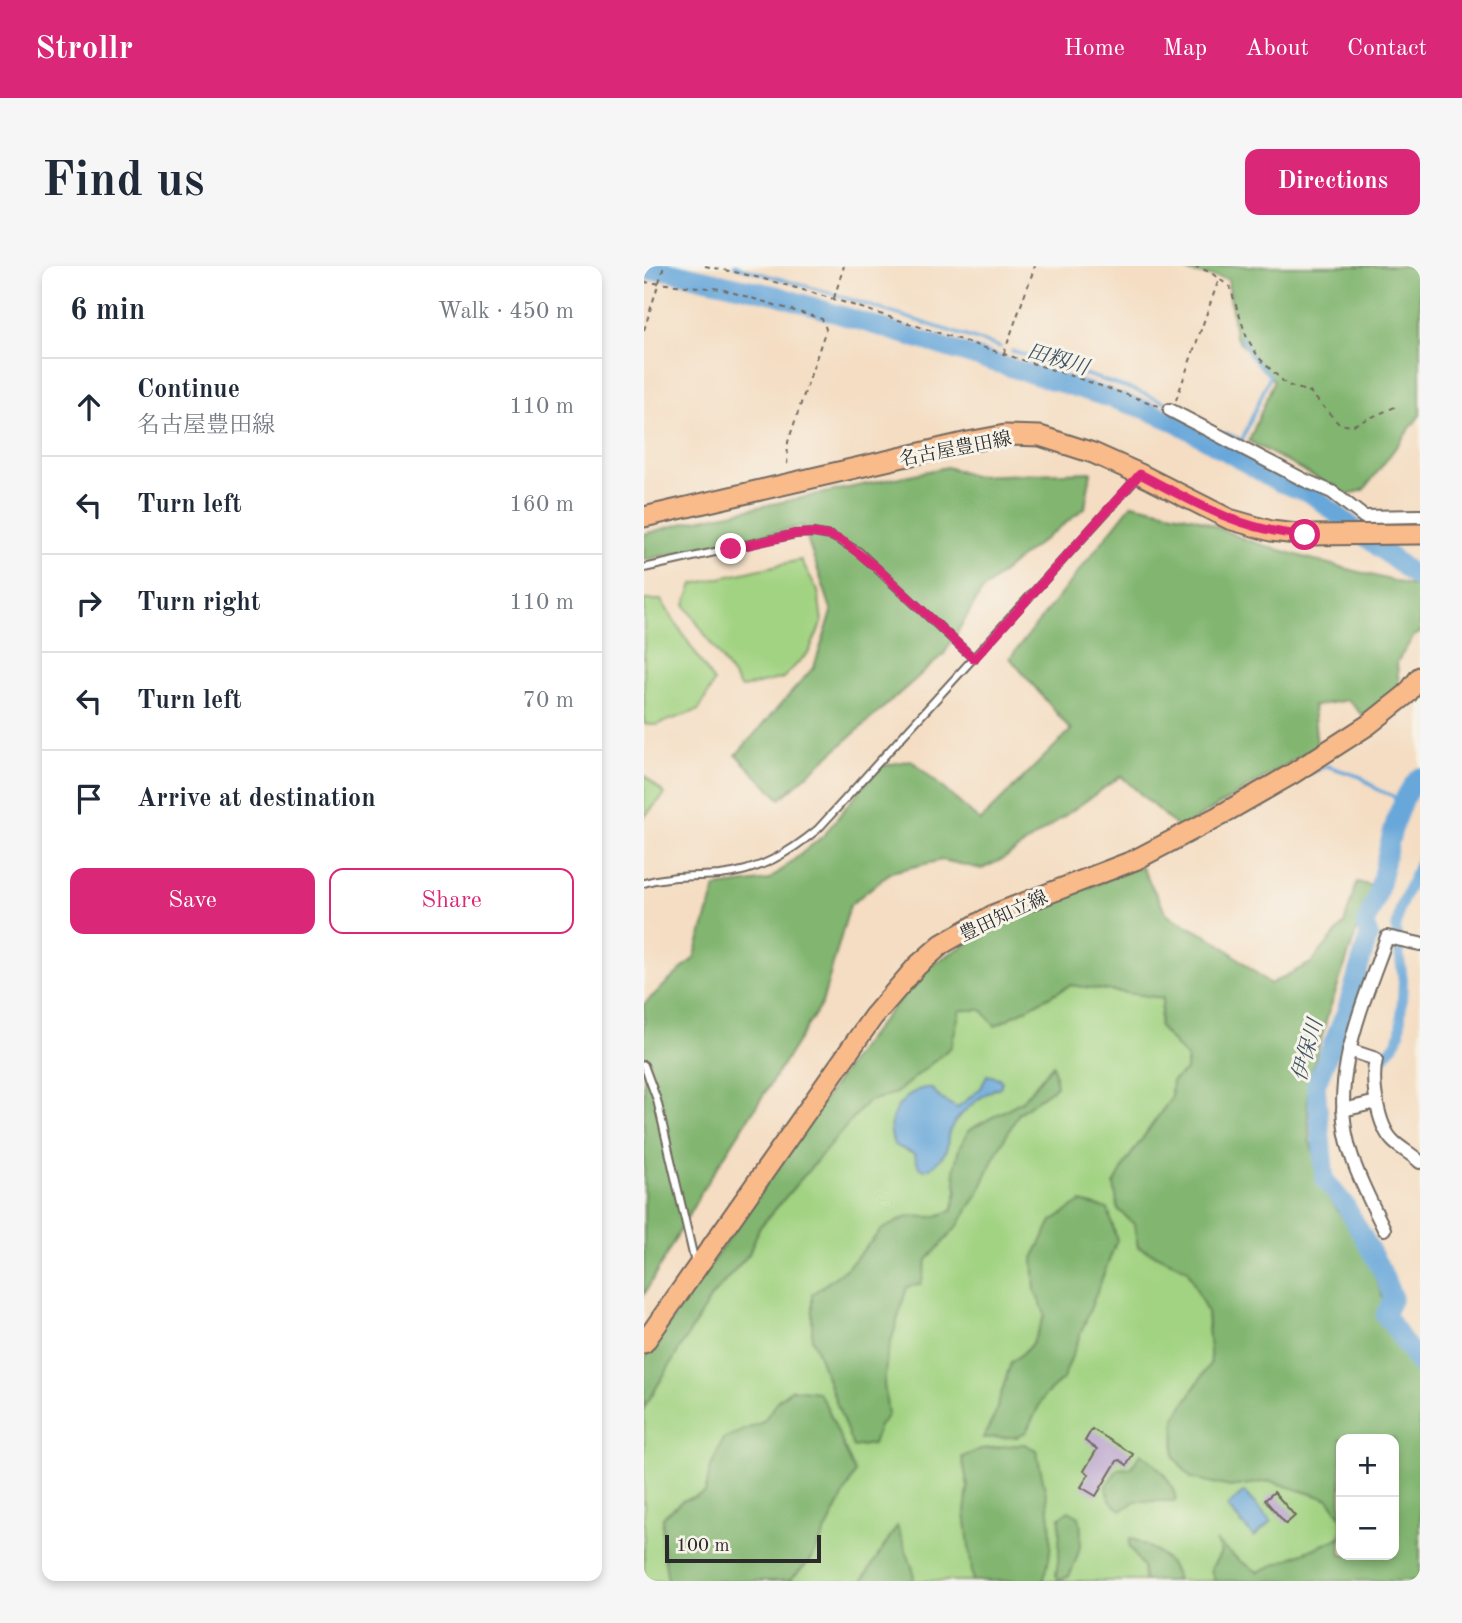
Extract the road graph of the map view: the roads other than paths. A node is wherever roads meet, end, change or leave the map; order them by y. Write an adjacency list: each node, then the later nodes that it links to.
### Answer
1 (1170, 410): 3 (street)
2 (1140, 474): 4 (main road, 名古屋豊田線); 5 (main road, 名古屋豊田線); 7 (lane)
3 (1420, 516)
4 (644, 517)
5 (1420, 534)
6 (644, 568): 7 (lane)
7 (974, 659): 9 (lane)
8 (1420, 677): 17 (main road, 豊田知立線)
9 (644, 883)
10 (1420, 944): 11 (street)
11 (1349, 1050): 13 (street); 14 (street)
12 (644, 1065): 17 (lane)
13 (1377, 1102): 14 (street); 15 (street)
14 (1343, 1110): 16 (street)
15 (1420, 1162)
16 (1384, 1229)
17 (697, 1268): 18 (main road, 豊田知立線)
18 (644, 1343)

